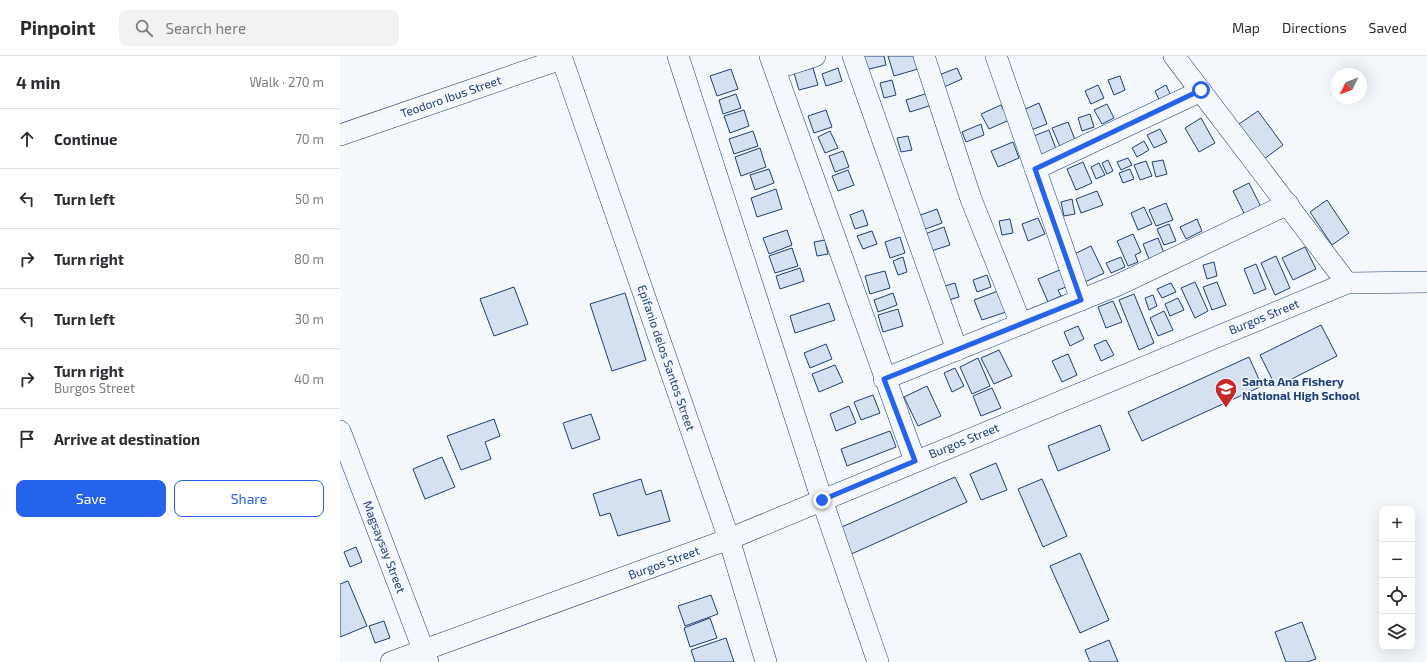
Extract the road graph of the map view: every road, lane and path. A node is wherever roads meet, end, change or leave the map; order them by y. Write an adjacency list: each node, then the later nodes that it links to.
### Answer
1 (678, 56): 21 (street)
2 (815, 56): 8 (street)
3 (853, 56): 17 (street)
4 (924, 56): 16 (street)
5 (996, 56): 11 (street)
6 (1174, 56): 9 (street)
7 (561, 58): 10 (street, Teodoro Ibus Street); 22 (street, Epifanio delos Santos Street)
8 (772, 63): 18 (street)
9 (1201, 90): 11 (street); 12 (street)
10 (340, 135)
11 (1035, 169): 15 (street)
12 (1288, 204): 14 (street); 15 (street)
13 (1427, 282): 14 (street, Burgos Street)
14 (1347, 283): 20 (street, Burgos Street)
15 (1081, 300): 16 (street)
16 (1021, 324): 17 (street)
17 (957, 350): 18 (street)
18 (884, 379): 20 (street)
19 (340, 431): 23 (street, Magsaysay Street)
20 (915, 461): 21 (street, Burgos Street)
21 (822, 500): 22 (street, Burgos Street); 26 (street)
22 (729, 539): 23 (street, Burgos Street); 25 (street, Epifanio delos Santos Street)
23 (426, 656): 24 (street, Burgos Street)
24 (391, 662)
25 (766, 662)
26 (878, 662)

